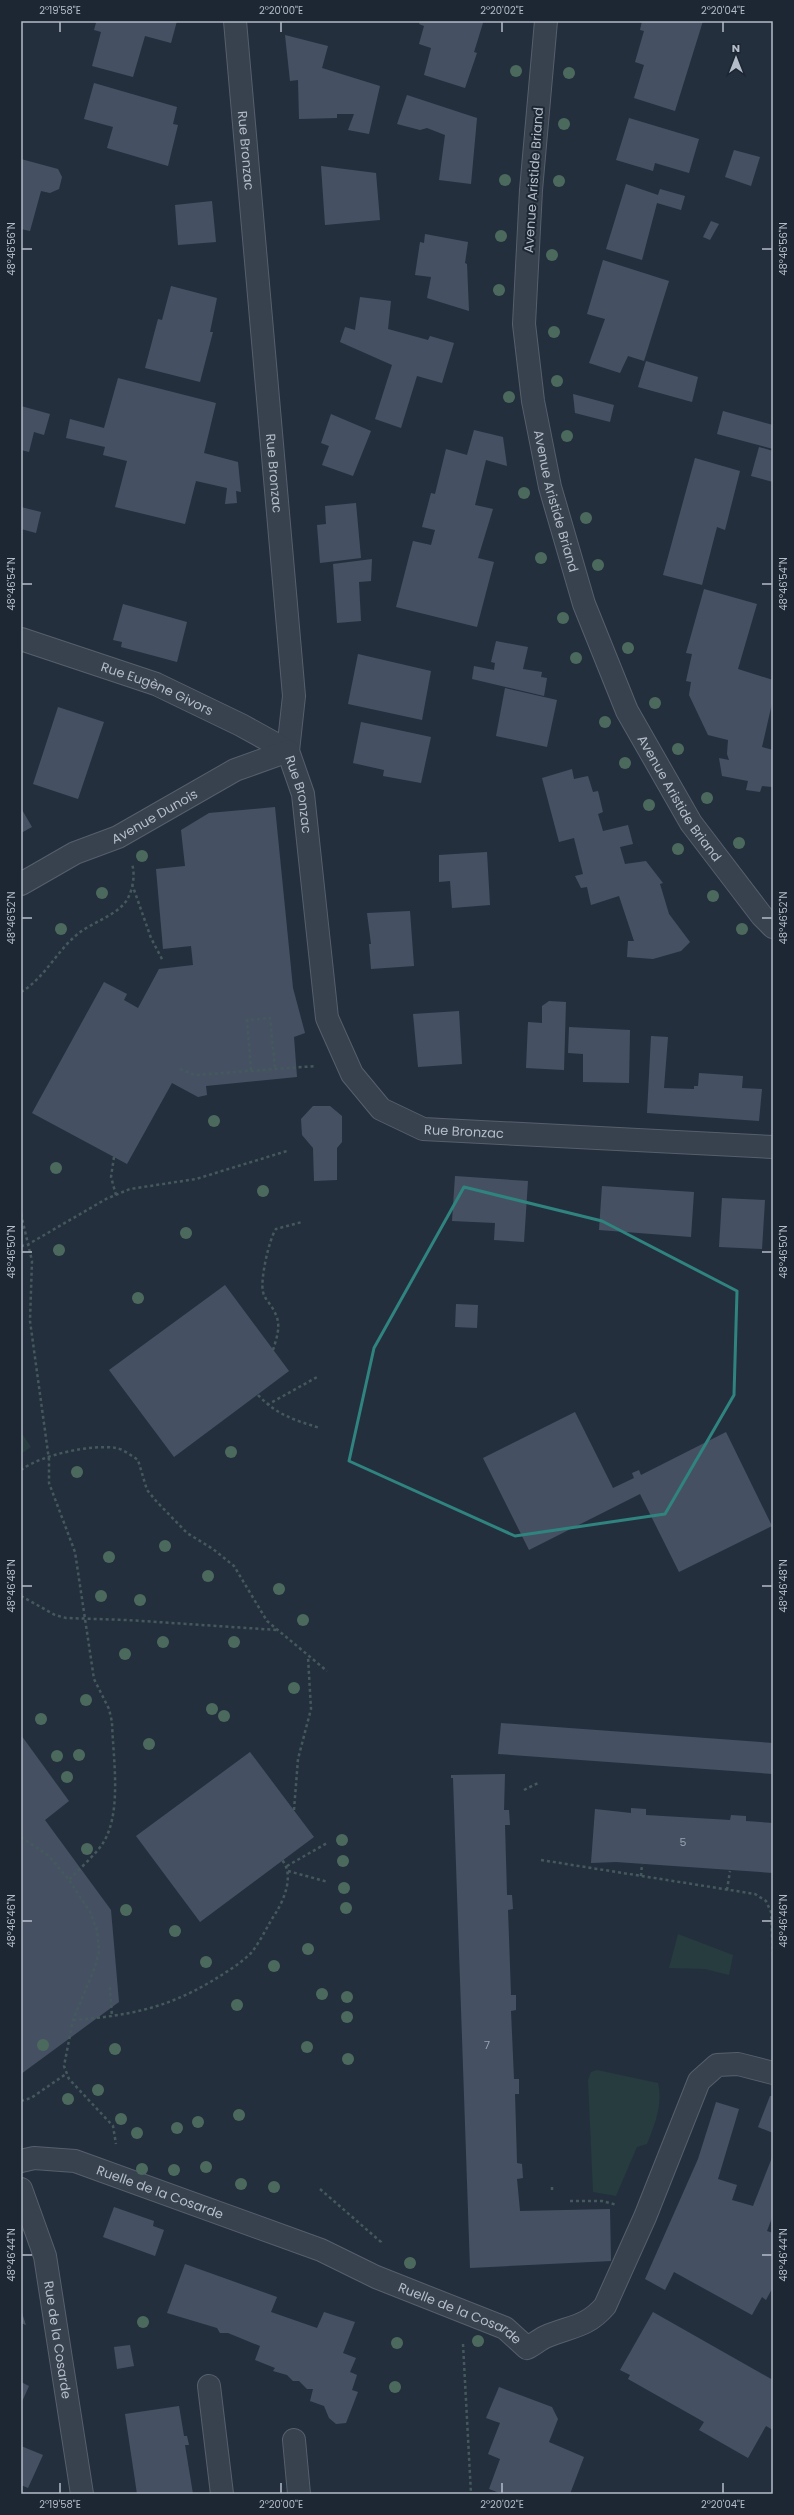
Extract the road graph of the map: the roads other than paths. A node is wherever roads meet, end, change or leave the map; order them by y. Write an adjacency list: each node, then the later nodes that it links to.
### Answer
1 (235, 21): 4 (street, Rue Bronzac)
2 (546, 21): 6 (street, Avenue Aristide Briand)
3 (21, 640): 4 (street, Rue Eugène Givors)
4 (288, 751): 5 (street, Avenue Dunois); 7 (street, Rue Bronzac)
5 (21, 884)
6 (773, 927)
7 (773, 1147)
8 (773, 2073): 9 (street, Ruelle de la Cosarde)
9 (21, 2161)
10 (21, 2188): 13 (street, Rue de la Cosarde)
11 (209, 2386): 14 (street)
12 (294, 2440): 15 (street)
13 (82, 2494)
14 (222, 2494)
15 (298, 2494)

